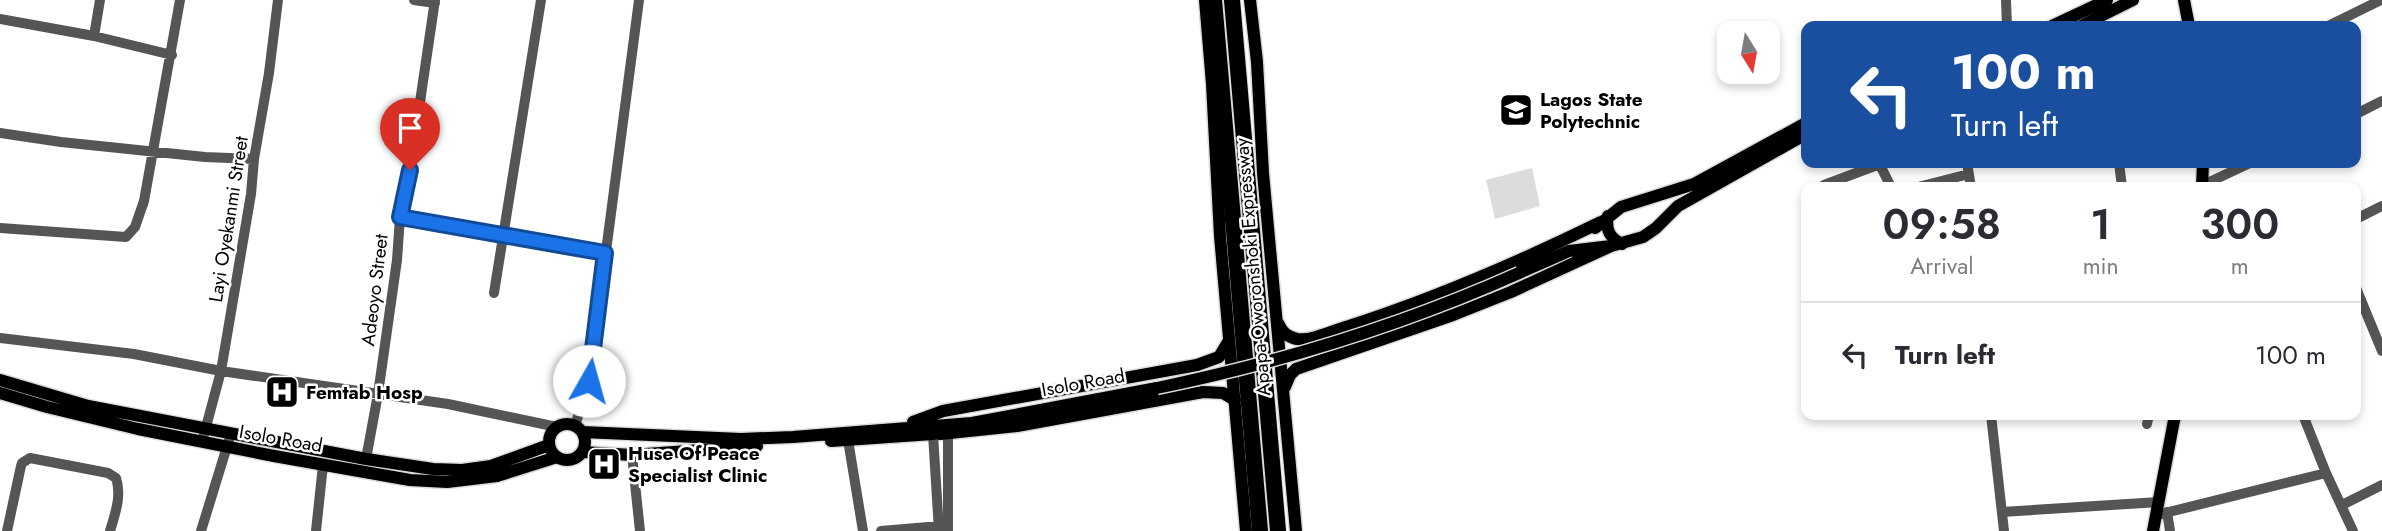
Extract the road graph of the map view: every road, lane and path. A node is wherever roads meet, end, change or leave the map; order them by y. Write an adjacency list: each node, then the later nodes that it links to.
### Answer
1 (100, 0): 23 (street)
2 (180, 0): 24 (street)
3 (278, 0): 31 (street, Layi Oyekanmi Street)
4 (414, 0): 16 (street)
5 (541, 0): 46 (street)
6 (639, 0): 49 (street)
7 (1205, 0): 54 (main road, Apapa-Oworonshoki Expressway)
8 (1214, 0): 96 (highway, Apapa-Oworonshoki Expressway)
9 (1232, 0): 97 (highway, Apapa-Oworonshoki Expressway)
10 (1250, 0): 52 (main road, Apapa-Oworonshoki Expressway)
11 (2006, 0): 18 (street)
12 (2106, 0): 19 (main road)
13 (2133, 0): 20 (main road)
14 (2184, 0): 21 (main road)
15 (2381, 0): 22 (street)
16 (435, 2): 42 (street, Adeoyo Street)
17 (0, 19): 23 (street)
18 (2007, 21)
19 (2062, 21)
20 (2091, 21)
21 (2188, 21)
22 (2338, 21)
23 (94, 36): 24 (street)
24 (172, 55): 30 (street)
25 (2382, 101): 26 (street)
26 (2361, 112)
27 (1801, 125): 35 (main road)
28 (0, 133): 30 (street)
29 (1801, 136): 35 (main road)
30 (153, 150): 31 (street); 45 (street)
31 (254, 159): 56 (street, Layi Oyekanmi Street)
32 (1867, 168): 36 (street)
33 (1968, 168): 37 (street)
34 (2240, 168): 38 (street)
35 (1714, 180): 39 (main road); 44 (main road)
36 (1832, 182)
37 (1931, 182)
38 (2211, 182)
39 (1646, 198): 43 (main road); 44 (main road)
40 (2382, 206): 41 (street)
41 (2361, 216)
42 (400, 217): 46 (street); 60 (street, Adeoyo Street)
43 (1604, 219): 47 (main road); 48 (main road); 52 (main road)
44 (1662, 221): 47 (main road)
45 (0, 228)
46 (503, 234): 49 (street); 50 (street)
47 (1616, 245): 48 (main road); 58 (main road)
48 (1569, 251): 65 (main road, Isolo Road, bridge)
49 (605, 253): 69 (street)
50 (494, 293)
51 (2361, 300): 55 (street)
52 (1277, 320): 58 (main road, Apapa-Oworonshoki Expressway)
53 (0, 338): 56 (street)
54 (1228, 342): 61 (main road, Apapa-Oworonshoki Expressway); 68 (main road)
55 (2382, 351)
56 (221, 370): 60 (street); 67 (street, Layi Oyekanmi Street)
57 (0, 380): 67 (main road, Isolo Road)
58 (1283, 391): 98 (main road, Apapa-Oworonshoki Expressway)
59 (0, 393): 74 (main road, Isolo Road)
60 (378, 394): 66 (street); 80 (street, Adeoyo Street)
61 (1235, 400): 70 (main road); 95 (main road, Apapa-Oworonshoki Expressway)
62 (1992, 420): 86 (street)
63 (2174, 420): 85 (main road)
64 (2305, 420): 82 (street)
65 (972, 423): 68 (main road, Isolo Road); 72 (main road)
66 (557, 427): 69 (main road); 75 (main road)
67 (206, 428): 71 (main road, Isolo Road); 74 (street, Layi Oyekanmi Street)
68 (897, 428): 69 (main road, Isolo Road)
69 (579, 429): 77 (main road)
70 (948, 433): 72 (main road); 87 (street)
71 (231, 434): 76 (street); 80 (main road, Isolo Road)
72 (933, 434): 73 (main road); 87 (street)
73 (848, 440): 78 (main road); 93 (street)
74 (202, 442): 76 (main road, Isolo Road)
75 (549, 445): 79 (main road); 80 (main road, Isolo Road)
76 (228, 448): 81 (main road, Isolo Road); 90 (street)
77 (582, 452): 78 (main road); 79 (main road)
78 (632, 455): 92 (street)
79 (557, 457): 81 (main road, Isolo Road)
80 (366, 459)
81 (324, 465): 91 (street)
82 (2326, 473): 84 (street); 85 (street)
83 (2382, 485): 84 (street)
84 (2342, 505): 102 (street)
85 (2161, 510): 86 (street); 100 (main road); 101 (street)
86 (2003, 512): 99 (street)
87 (942, 529): 94 (street)
88 (7, 531): 89 (street)
89 (110, 531)
90 (201, 531)
91 (316, 531)
92 (640, 531)
93 (863, 531)
94 (881, 531)
95 (1246, 531)
96 (1259, 531)
97 (1279, 531)
98 (1296, 531)
99 (2004, 531)
100 (2153, 531)
101 (2171, 531)
102 (2353, 531)

